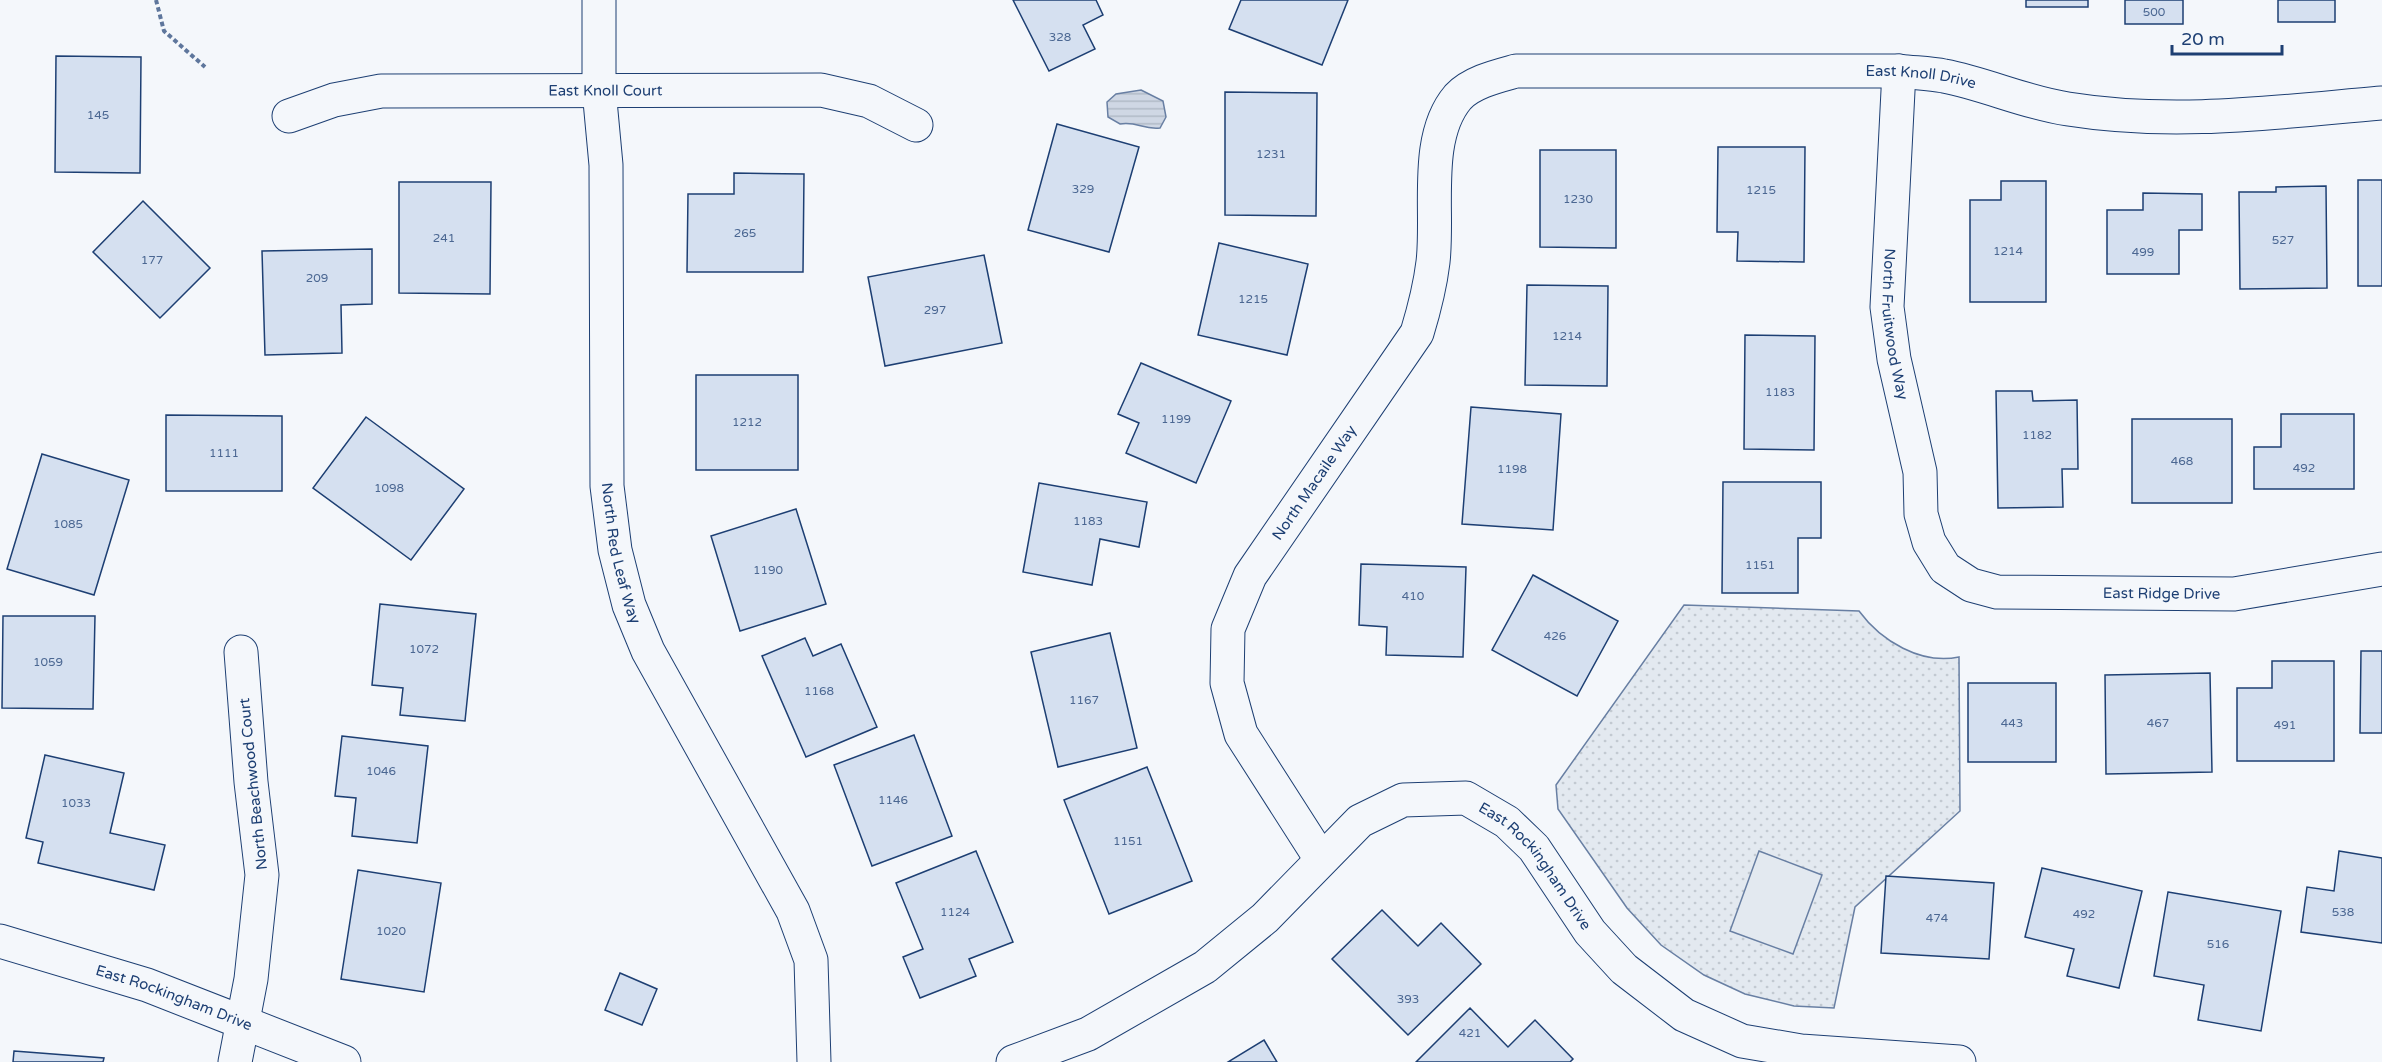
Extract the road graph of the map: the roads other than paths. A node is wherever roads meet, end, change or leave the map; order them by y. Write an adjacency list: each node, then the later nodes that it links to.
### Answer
1 (599, 0): 3 (street, North Red Leaf Way)
2 (1899, 71): 4 (street, East Knoll Drive); 5 (street, East Knoll Drive); 8 (street, North Fruitwood Way)
3 (599, 90): 6 (street, East Knoll Court); 7 (street, East Knoll Court); 17 (street, North Red Leaf Way)
4 (1459, 96): 11 (street, North Macaile Way)
5 (2382, 103)
6 (289, 116)
7 (916, 125)
8 (1945, 568): 9 (street, East Ridge Drive)
9 (2382, 569)
10 (241, 652): 13 (street, North Beachwood Court)
11 (1321, 859): 14 (street, East Rockingham Drive); 18 (street, East Rockingham Drive)
12 (0, 941): 13 (street, East Rockingham Drive)
13 (244, 1023): 15 (street, North Beachwood Court); 16 (street, East Rockingham Drive)
14 (1799, 1056): 19 (street, East Rockingham Drive)
15 (236, 1062)
16 (344, 1062)
17 (814, 1062)
18 (1013, 1062)
19 (1959, 1062)

